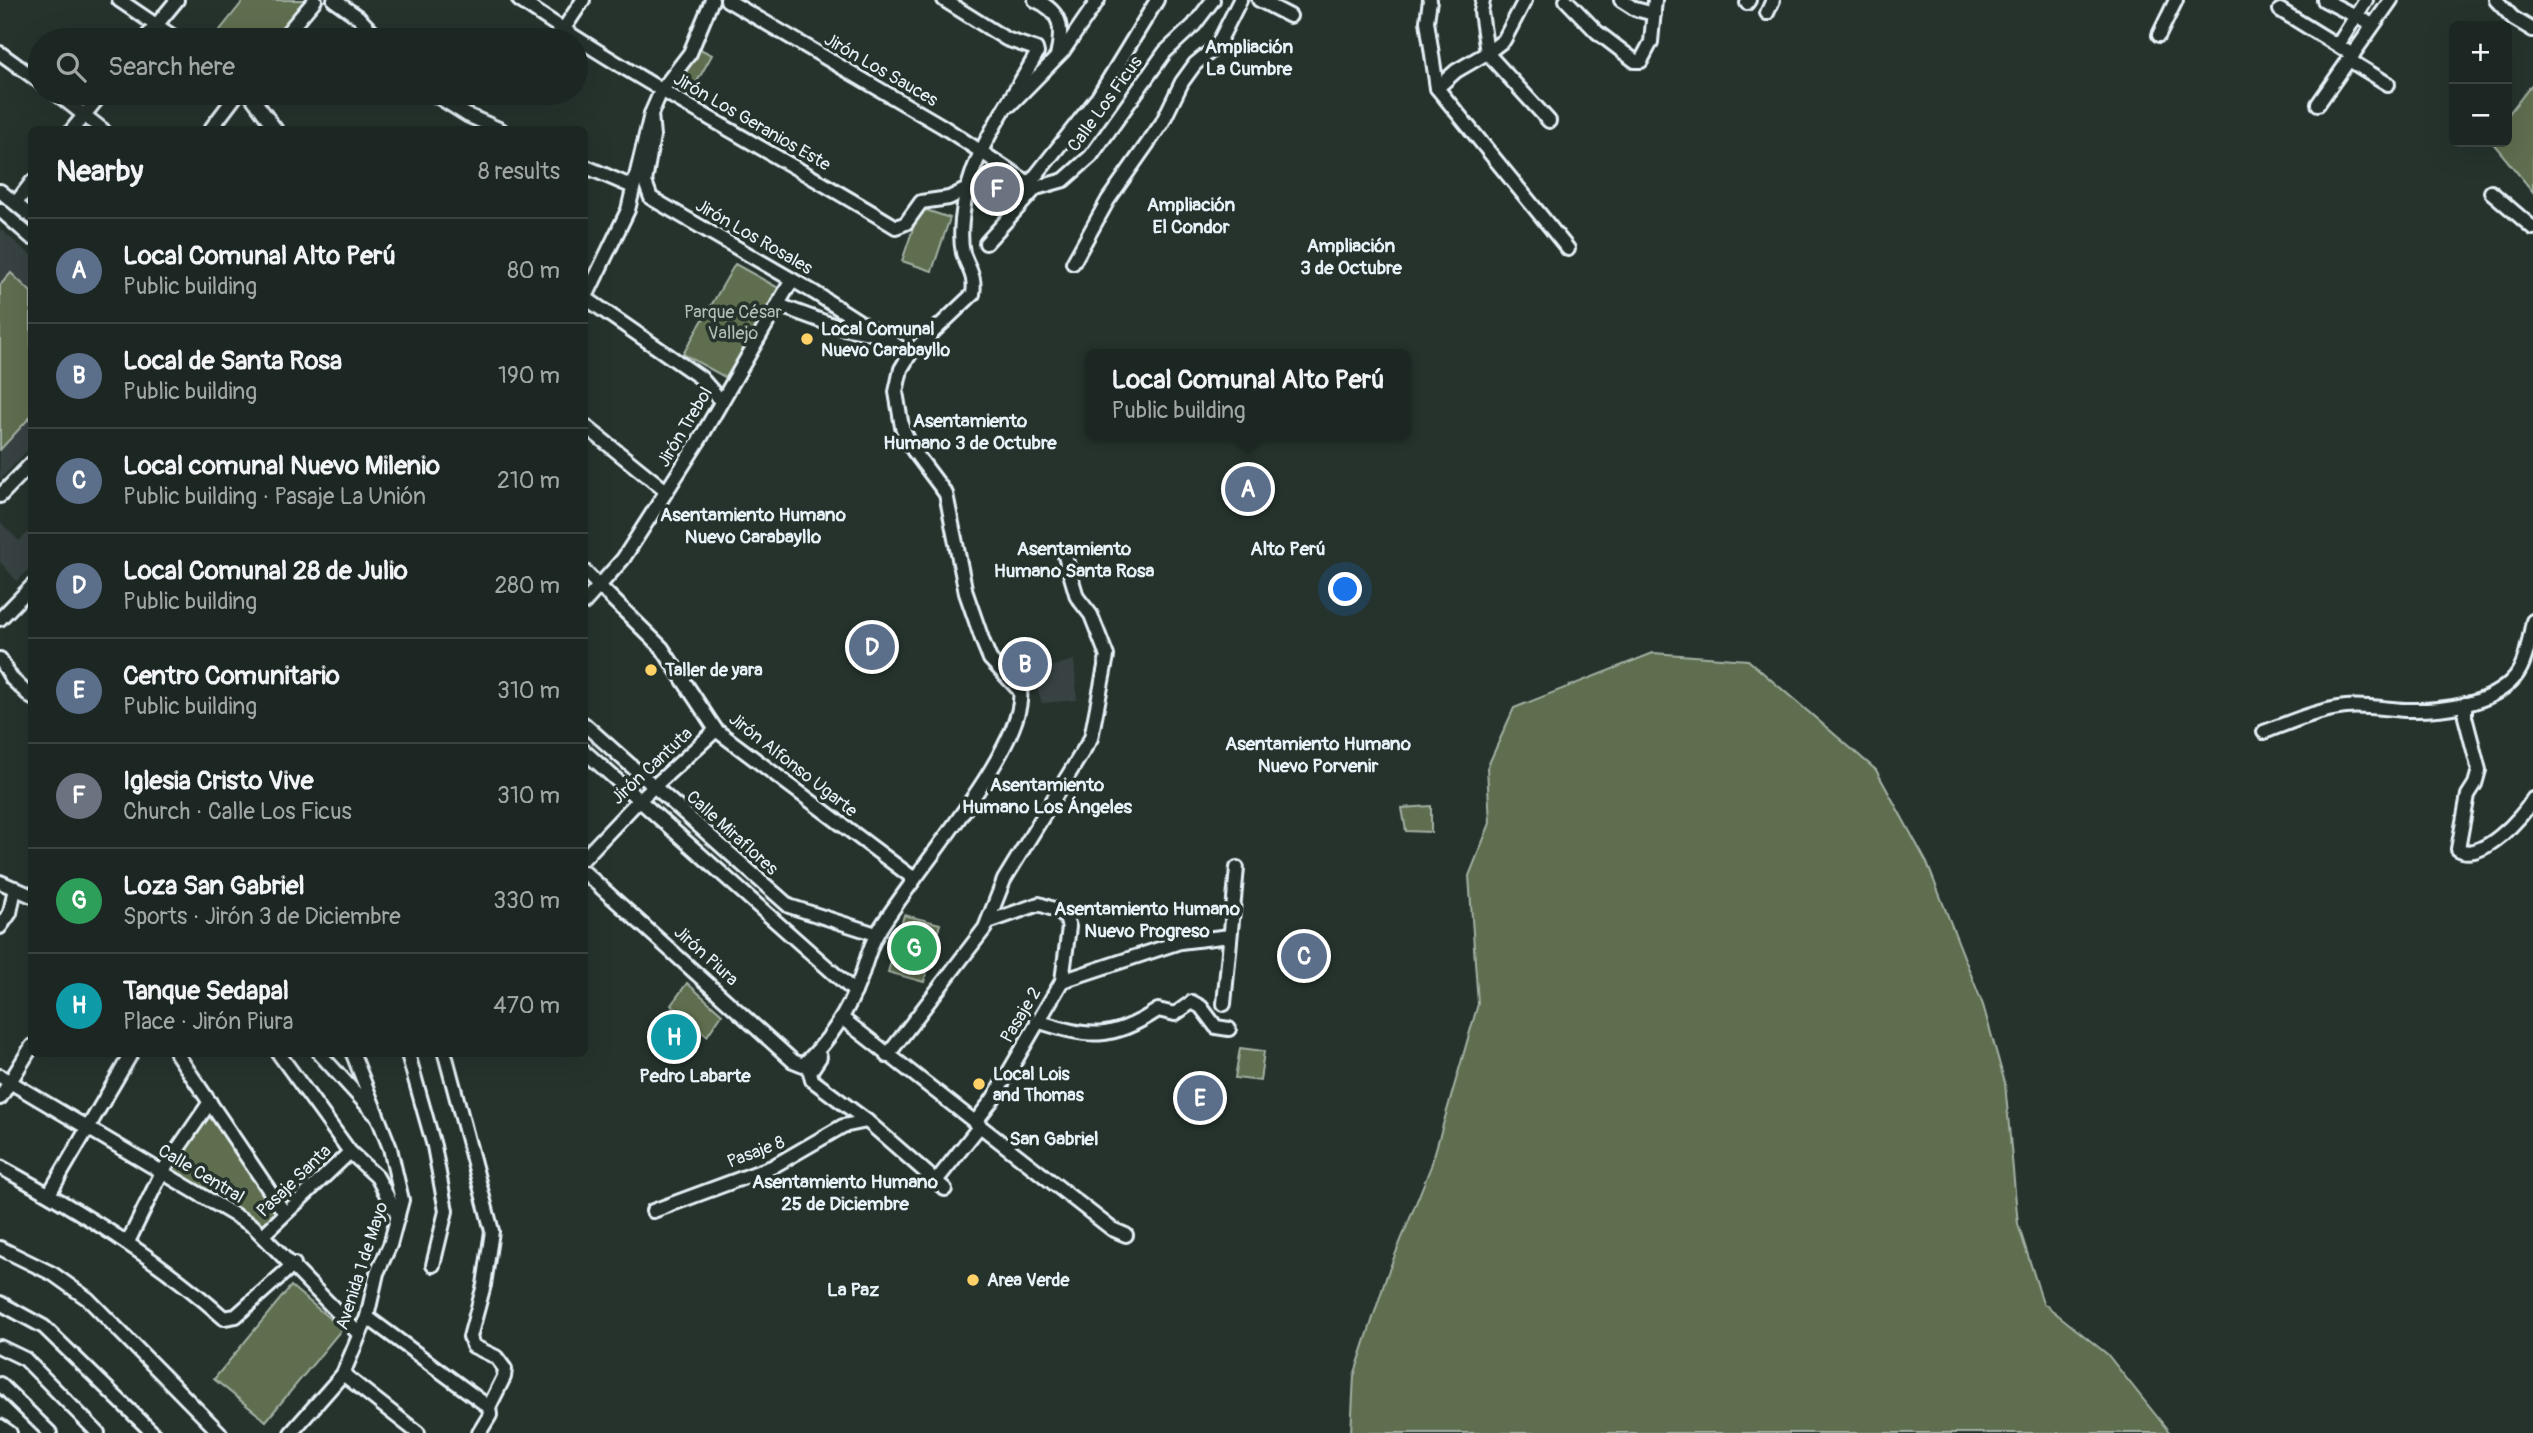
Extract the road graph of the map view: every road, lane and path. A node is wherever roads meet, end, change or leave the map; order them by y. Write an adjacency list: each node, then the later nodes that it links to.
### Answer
1 (119, 0): 33 (street)
2 (177, 0): 33 (street)
3 (315, 0): 37 (street)
4 (334, 0): 38 (street)
5 (519, 0): 39 (street, Jirón Los Geranios Este)
6 (583, 0): 40 (street)
7 (712, 0): 52 (street)
8 (727, 0): 68 (street, Jirón Los Sauces)
9 (944, 0): 61 (street)
10 (1035, 0): 47 (street)
11 (1098, 0): 47 (street)
12 (1157, 0): 70 (street)
13 (1213, 0): 70 (street, Calle Los Ficus)
14 (1240, 0): 83 (street)
15 (1259, 0): 31 (street)
16 (1430, 0): 51 (street)
17 (1483, 0): 46 (street)
18 (1525, 0): 46 (street)
19 (1566, 0): 30 (street)
20 (1621, 0): 30 (street)
21 (1655, 0): 30 (street)
22 (1773, 0): 29 (street)
23 (2324, 0): 32 (street)
24 (2366, 0): 32 (street)
25 (2391, 0): 34 (street)
26 (2496, 0): 41 (street)
27 (2173, 2): 42 (street)
28 (2280, 10): 43 (street)
29 (1767, 13)
30 (1654, 14)
31 (1290, 16)
32 (2354, 17): 34 (street); 43 (street)
33 (156, 25): 35 (street); 36 (street)
34 (2373, 26): 48 (street)
35 (154, 28)
36 (160, 28)
37 (291, 28)
38 (369, 28)
39 (560, 28)
40 (564, 28)
41 (2533, 30)
42 (2159, 35)
43 (2338, 45): 48 (street)
44 (588, 46): 52 (street, Jirón Los Geranios Este)
45 (0, 53): 49 (street)
46 (1487, 53): 51 (street); 62 (street)
47 (1058, 56): 61 (street)
48 (2351, 57): 50 (street); 53 (street)
49 (28, 73)
50 (2388, 84)
51 (1437, 88): 82 (street)
52 (661, 91): 60 (street); 73 (street, Jirón Los Geranios Este)
53 (2318, 104)
54 (73, 105): 59 (street)
55 (92, 105): 59 (street)
56 (229, 105): 65 (street)
57 (258, 105): 66 (street)
58 (451, 105): 67 (street)
59 (85, 113): 63 (street); 64 (street)
60 (651, 114): 72 (street); 84 (street, Jirón Los Rosales)
61 (1000, 116): 68 (street)
62 (1549, 121)
63 (75, 126)
64 (99, 126)
65 (213, 126)
66 (273, 126)
67 (492, 126)
68 (981, 150): 70 (street, Jirón Los Sauces); 73 (street)
69 (588, 168): 72 (street)
70 (1032, 186): 81 (street, Calle Los Ficus)
71 (28, 187): 76 (street)
72 (633, 187): 85 (street)
73 (967, 189): 89 (street)
74 (0, 191): 76 (street)
75 (2491, 192): 79 (street)
76 (16, 203): 78 (street)
77 (0, 210): 80 (street)
78 (28, 214)
79 (2533, 228)
80 (28, 234)
81 (986, 243)
82 (1568, 249)
83 (1073, 263)
84 (792, 280): 87 (street, Jirón Trebol); 88 (street, Jirón Los Rosales)
85 (588, 293)
86 (588, 301): 90 (street)
87 (778, 305): 88 (street); 90 (street, Jirón Trebol)
88 (882, 335): 89 (street, Jirón Los Rosales)
89 (911, 354): 115 (street)
90 (721, 401): 93 (street, Jirón Trebol)
91 (588, 428): 93 (street)
92 (28, 467): 94 (street)
93 (666, 491): 97 (street, Jirón Trebol)
94 (0, 496)
95 (1065, 556): 119 (street)
96 (588, 575): 97 (street, Jirón Alfonso Ugarte)
97 (601, 587): 99 (street, Jirón Trebol); 106 (street, Jirón Alfonso Ugarte)
98 (28, 590): 100 (street)
99 (588, 599)
100 (0, 619)
101 (2533, 621): 104 (street)
102 (0, 659): 103 (street)
103 (28, 694)
104 (2465, 704): 107 (street); 110 (street)
105 (588, 728): 109 (street, Calle Miraflores)
106 (716, 730): 109 (street, Jirón Cantuta); 115 (street, Jirón Alfonso Ugarte)
107 (2264, 732)
108 (588, 755): 111 (street)
109 (656, 787): 111 (street, Jirón Cantuta); 121 (street, Calle Miraflores)
110 (2533, 799)
111 (638, 801): 112 (street, Jirón Cantuta); 124 (street)
112 (588, 854)
113 (1237, 868): 122 (street)
114 (588, 876): 129 (street, Jirón Piura)
115 (912, 878): 121 (street)
116 (0, 882): 117 (street)
117 (15, 888): 118 (street); 120 (street)
118 (28, 894)
119 (988, 922): 123 (street, Pasaje 2); 131 (street)
120 (0, 927)
121 (876, 934): 124 (street)
122 (1230, 936): 123 (street); 125 (street)
123 (1062, 981): 127 (street, Pasaje 2)
124 (855, 992): 126 (street)
125 (1224, 1004)
126 (843, 1019): 129 (street); 131 (street)
127 (1037, 1021): 128 (street); 144 (street, Pasaje 2)
128 (1229, 1029)
129 (825, 1044): 143 (street)
130 (28, 1051): 139 (street)
131 (887, 1056): 144 (street)
132 (129, 1057): 145 (street)
133 (179, 1057): 141 (street)
134 (281, 1057): 146 (street)
135 (323, 1057): 142 (street)
136 (354, 1057): 142 (street, Avenida 1 de Mayo)
137 (409, 1057): 158 (street)
138 (446, 1057): 165 (street)
139 (5, 1079): 140 (street); 145 (street, Calle Central)
140 (0, 1098)
141 (210, 1102): 148 (street); 151 (street)
142 (377, 1116): 152 (street, Avenida 1 de Mayo)
143 (867, 1121): 144 (street, Pasaje 2); 150 (street, Pasaje 8)
144 (978, 1124): 154 (street)
145 (87, 1127): 148 (street, Calle Central); 149 (street)
146 (350, 1152): 151 (street, Pasaje Santa); 152 (street)
147 (0, 1167): 149 (street)
148 (162, 1171): 153 (street, Calle Central); 155 (street)
149 (49, 1194): 155 (street)
150 (653, 1210)
151 (284, 1212): 153 (street, Pasaje Santa)
152 (398, 1221): 160 (street, Avenida 1 de Mayo)
153 (263, 1235): 157 (street, Calle Central)
154 (1126, 1235)
155 (128, 1242): 157 (street)
156 (0, 1248): 172 (street)
157 (294, 1264): 161 (street, Calle Central)
158 (433, 1265)
159 (0, 1303): 171 (street)
160 (367, 1317): 161 (street, Avenida 1 de Mayo); 165 (street)
161 (359, 1334): 163 (street, Avenida 1 de Mayo)
162 (0, 1347): 170 (street)
163 (343, 1374): 167 (street, Avenida 1 de Mayo); 173 (street)
164 (0, 1384): 169 (street)
165 (489, 1407): 174 (street)
166 (0, 1426): 168 (street)
167 (299, 1431)
168 (10, 1433)
169 (50, 1433)
170 (98, 1433)
171 (153, 1433)
172 (220, 1433)
173 (418, 1433)
174 (479, 1433)

